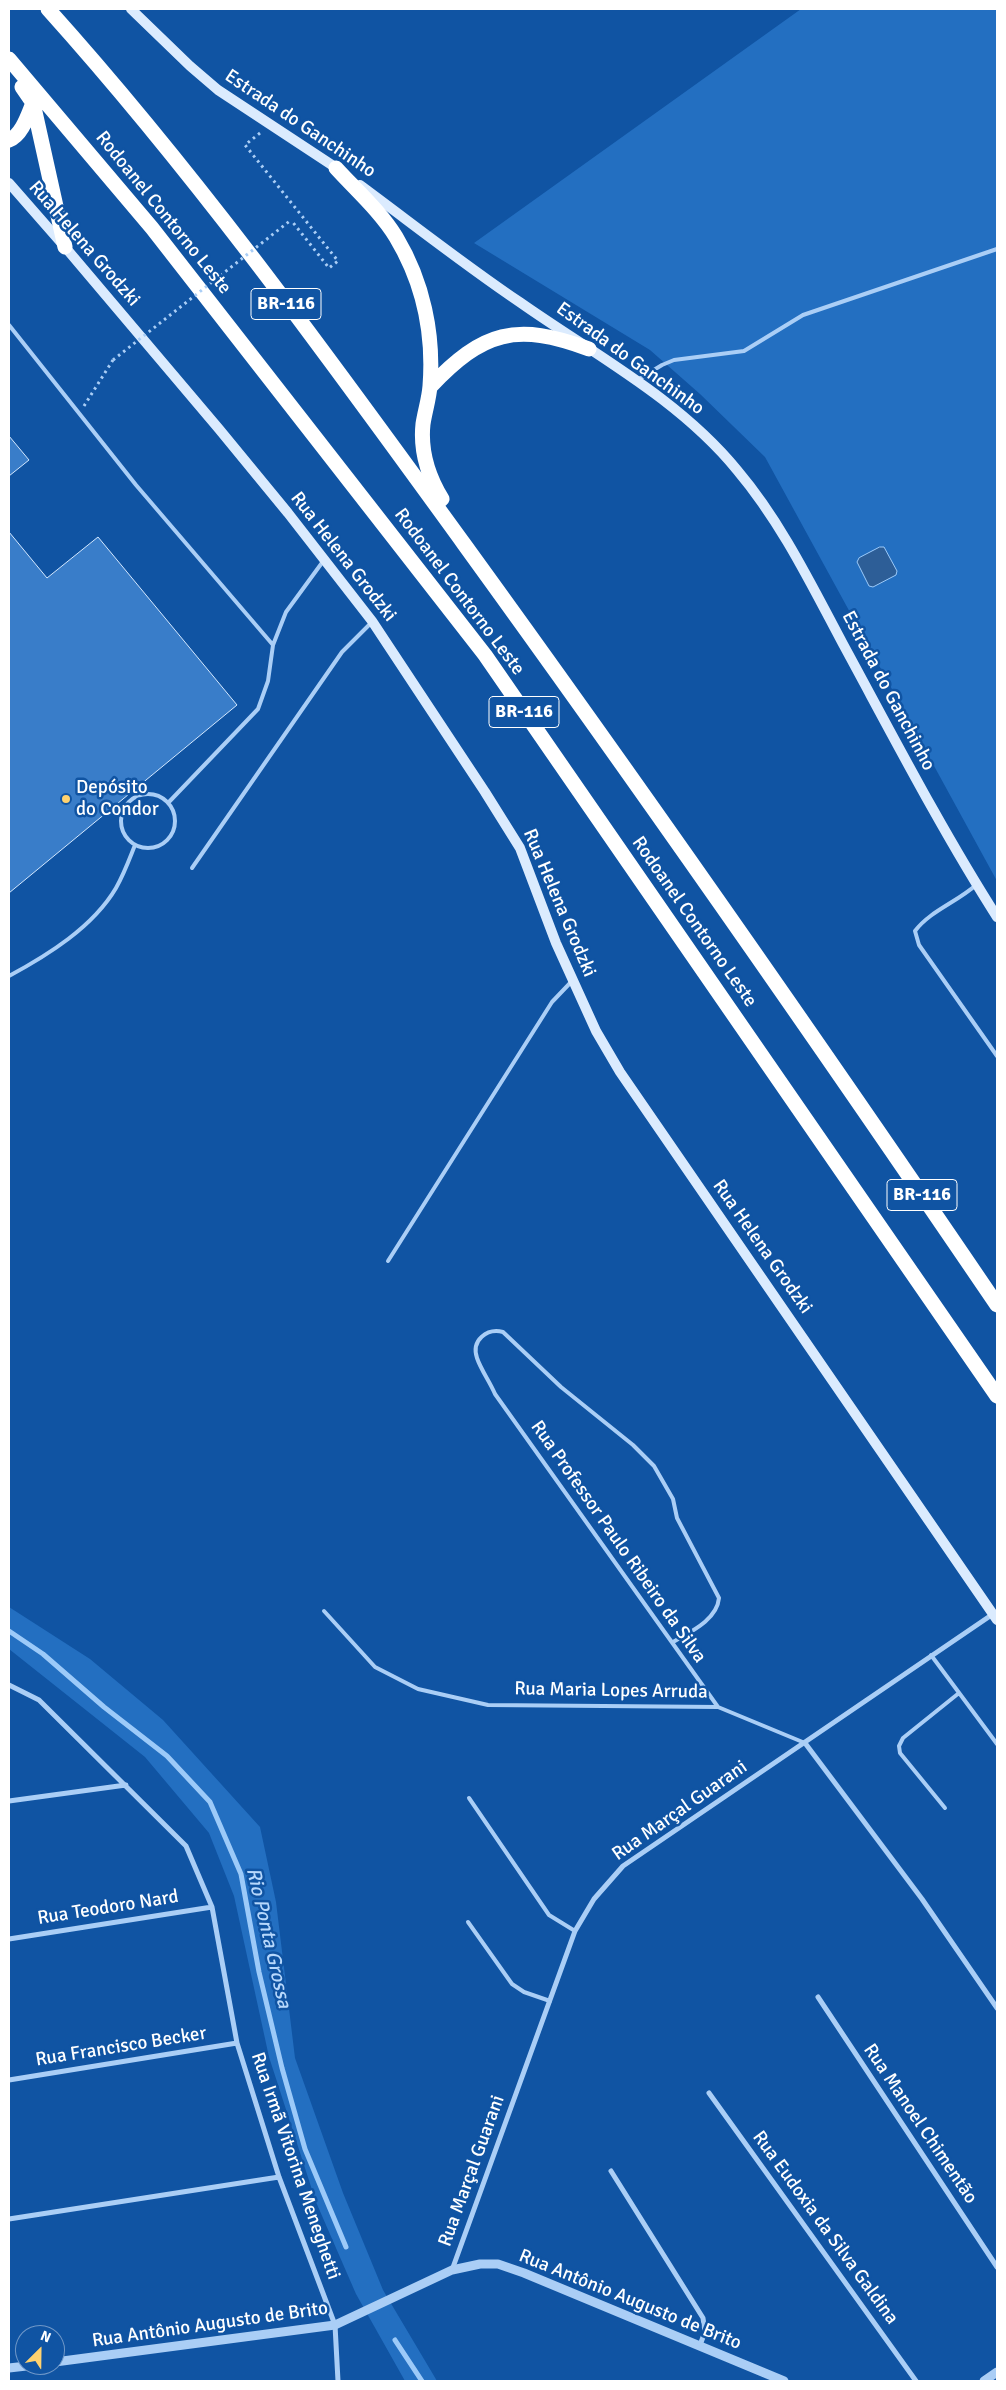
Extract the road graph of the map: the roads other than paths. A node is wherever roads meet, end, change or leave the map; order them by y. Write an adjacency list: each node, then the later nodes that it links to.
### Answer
1 (48, 9): 16 (highway, Rodoanel Contorno Leste / BR-116)
2 (131, 9): 7 (main road, Estrada do Ganchinho)
3 (9, 59): 29 (highway, Rodoanel Contorno Leste / BR-116)
4 (9, 67): 5 (highway)
5 (33, 103): 6 (highway); 9 (highway)
6 (9, 140)
7 (336, 168): 12 (main road, Estrada do Ganchinho); 14 (highway)
8 (9, 184): 9 (main road, Rua Helena Grodzki)
9 (65, 247): 15 (main road, Rua Helena Grodzki)
10 (997, 250): 13 (lane)
11 (9, 326): 18 (lane)
12 (589, 349): 13 (main road, Estrada do Ganchinho); 14 (highway)
13 (637, 381): 22 (main road, Estrada do Ganchinho)
14 (430, 387): 16 (highway)
15 (324, 560): 17 (main road, Rua Helena Grodzki); 18 (lane)
16 (511, 609): 28 (highway, Rodoanel Contorno Leste / BR-116)
17 (372, 621): 21 (lane); 25 (main road, Rua Helena Grodzki)
18 (273, 645): 19 (lane)
19 (168, 803): 20 (lane); 20 (lane)
20 (135, 845): 24 (lane)
21 (192, 868)
22 (977, 885): 23 (main road, Estrada do Ganchinho); 26 (lane)
23 (997, 917)
24 (9, 976)
25 (573, 980): 27 (lane); 31 (main road, Rua Helena Grodzki)
26 (997, 1056)
27 (388, 1261)
28 (997, 1305)
29 (997, 1396)
30 (324, 1611): 36 (lane, Rua Maria Lopes Arruda)
31 (995, 1617): 33 (street, Rua Marçal Guarani)
32 (673, 1642): 32 (lane, Rua Professor Paulo Ribeiro da Silva); 36 (lane, Rua Professor Paulo Ribeiro da Silva)
33 (932, 1655): 35 (lane); 37 (street, Rua Marçal Guarani)
34 (9, 1685): 39 (street, Rua Irmã Vitorina Meneghetti)
35 (959, 1693): 38 (lane); 42 (lane)
36 (718, 1707): 37 (lane, Rua Maria Lopes Arruda)
37 (805, 1743): 45 (street, Rua Marçal Guarani); 49 (street)
38 (997, 1744)
39 (126, 1785): 41 (street); 43 (street, Rua Irmã Vitorina Meneghetti)
40 (469, 1798): 45 (lane)
41 (9, 1801)
42 (945, 1808)
43 (212, 1907): 46 (street, Rua Teodoro Nard); 50 (street, Rua Irmã Vitorina Meneghetti)
44 (468, 1922): 48 (lane)
45 (575, 1932): 48 (street, Rua Marçal Guarani)
46 (9, 1939)
47 (818, 1997): 56 (street, Rua Manoel Chimentão)
48 (550, 2001): 57 (street, Rua Marçal Guarani)
49 (997, 2008)
50 (237, 2043): 51 (street, Rua Francisco Becker); 54 (street, Rua Irmã Vitorina Meneghetti)
51 (9, 2080)
52 (709, 2092): 64 (street, Rua Eudoxia da Silva Galdina)
53 (611, 2171): 59 (street)
54 (279, 2177): 55 (street); 58 (street, Rua Irmã Vitorina Meneghetti)
55 (9, 2219)
56 (997, 2267)
57 (452, 2270): 58 (street, Rua Antônio Augusto de Brito); 59 (street, Rua Antônio Augusto de Brito)
58 (335, 2325): 60 (street, Rua Antônio Augusto de Brito); 62 (street, Rua Irmã Vitorina Meneghetti)
59 (700, 2345): 63 (street, Rua Antônio Augusto de Brito)
60 (65, 2361)
61 (997, 2372): 65 (street)
62 (338, 2381)
63 (784, 2381)
64 (916, 2381)
65 (984, 2381)

